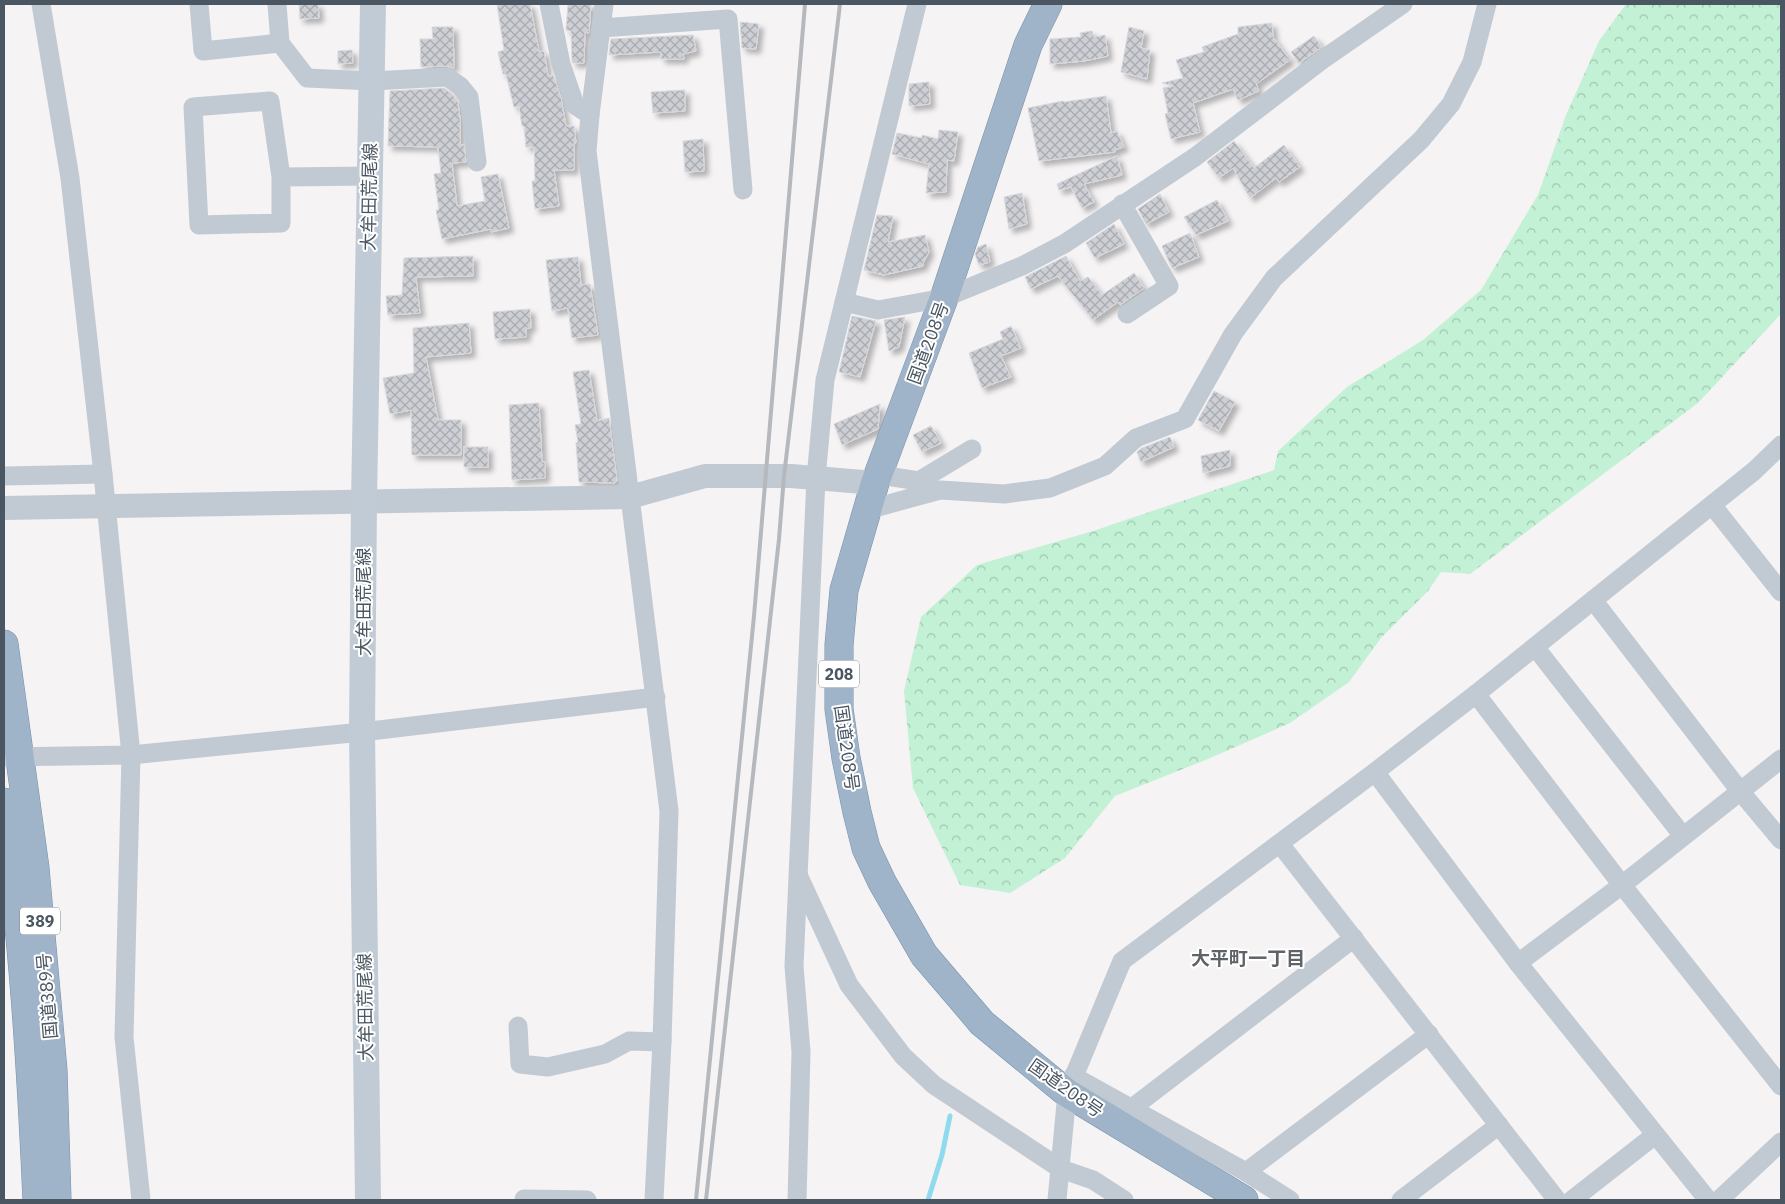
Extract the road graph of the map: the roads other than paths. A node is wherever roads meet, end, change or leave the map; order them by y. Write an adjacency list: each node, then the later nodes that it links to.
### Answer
1 (42, 4): 25 (street)
2 (199, 4): 12 (street)
3 (277, 4): 12 (street)
4 (373, 4): 13 (main road, 大牟田荒尾線)
5 (550, 4): 14 (street)
6 (604, 4): 11 (street)
7 (918, 4): 21 (street)
8 (1048, 4): 20 (highway, 国道208号 / 208)
9 (1403, 4): 19 (street)
10 (1487, 4): 34 (street)
11 (602, 28): 14 (street); 18 (street)
12 (280, 43): 13 (street)
13 (372, 81): 15 (street); 16 (main road, 大牟田荒尾線)
14 (590, 115): 29 (street)
15 (477, 162)
16 (370, 176): 17 (street); 30 (main road, 大牟田荒尾線)
17 (281, 177): 17 (street)
18 (743, 190)
19 (1122, 204): 20 (street); 22 (street)
20 (944, 298): 21 (street); 28 (highway, 国道208号 / 208)
21 (844, 302): 27 (street)
22 (1127, 314)
23 (1781, 445): 31 (street)
24 (972, 449): 28 (street)
25 (103, 474): 26 (street); 32 (street)
26 (4, 476)
27 (816, 478): 28 (street); 29 (street); 51 (street)
28 (877, 479): 34 (highway, 国道208号 / 208)
29 (630, 497): 30 (street); 40 (street)
30 (364, 501): 32 (street); 41 (main road, 大牟田荒尾線)
31 (1712, 505): 35 (street); 36 (street)
32 (105, 506): 33 (street); 42 (street)
33 (4, 508)
34 (867, 510): 58 (highway, 国道208号 / 208)
35 (1781, 592)
36 (1593, 600): 38 (street); 46 (street)
37 (4, 644): 43 (highway, 国道389号 / 389)
38 (1535, 647): 39 (street); 48 (street)
39 (1476, 694): 45 (street); 52 (street)
40 (656, 697): 41 (street); 57 (street)
41 (362, 732): 42 (street); 70 (main road, 大牟田荒尾線)
42 (131, 755): 43 (street); 69 (street)
43 (12, 756): 68 (highway, 国道389号 / 389)
44 (1781, 759): 46 (street)
45 (1375, 772): 50 (street); 54 (street)
46 (1740, 791): 48 (street); 49 (street)
47 (4, 802): 67 (highway, 国道389号 / 389)
48 (1683, 836): 52 (street)
49 (1781, 840)
50 (1280, 844): 53 (street); 58 (street)
51 (797, 874): 64 (street); 73 (street)
52 (1622, 885): 54 (street); 59 (street)
53 (1354, 938): 56 (street); 60 (street)
54 (1518, 963): 62 (street)
55 (518, 1026): 57 (street)
56 (1429, 1034): 61 (street); 65 (street)
57 (662, 1042): 72 (street)
58 (1070, 1084): 60 (street); 64 (street); 76 (highway, 国道208号 / 208)
59 (1781, 1086)
60 (1132, 1108): 65 (street)
61 (1499, 1125): 78 (street); 79 (street)
62 (1655, 1134): 80 (street); 81 (street)
63 (1781, 1142): 82 (street)
64 (1061, 1169): 74 (street); 75 (street)
65 (1246, 1172): 77 (street)
66 (524, 1199): 71 (street)
67 (37, 1200)
68 (57, 1200)
69 (141, 1200)
70 (368, 1200)
71 (587, 1200)
72 (654, 1200)
73 (797, 1200)
74 (1057, 1200)
75 (1124, 1200)
76 (1244, 1200)
77 (1290, 1200)
78 (1401, 1200)
79 (1557, 1200)
80 (1572, 1200)
81 (1708, 1200)
82 (1719, 1200)

